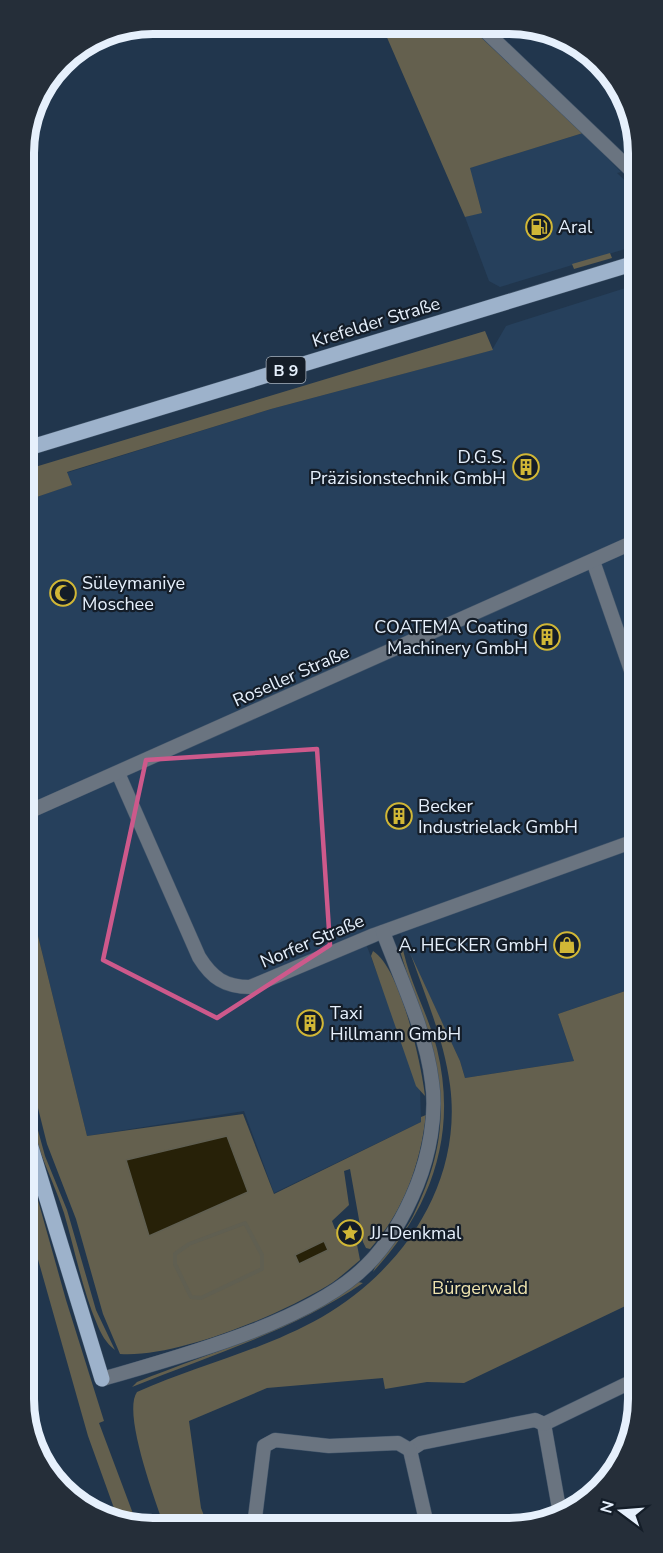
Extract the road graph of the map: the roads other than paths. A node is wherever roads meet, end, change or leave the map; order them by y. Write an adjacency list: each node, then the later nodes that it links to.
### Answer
1 (488, 34): 2 (street)
2 (628, 167)
3 (628, 265): 4 (main road, Krefelder Straße / B 9)
4 (35, 446)
5 (628, 545): 6 (street, Roseller Straße)
6 (593, 561): 7 (street); 8 (street, Roseller Straße)
7 (628, 662)
8 (118, 773): 9 (street, Roseller Straße); 11 (street, Norfer Straße)
9 (34, 809)
10 (628, 843): 11 (street, Norfer Straße)
11 (383, 932): 13 (street)
12 (34, 1157): 13 (main road)
13 (102, 1379)
14 (628, 1383): 15 (street)
15 (544, 1424): 16 (street); 17 (street)
16 (410, 1450): 18 (street); 19 (street)
17 (559, 1507)
18 (255, 1518)
19 (425, 1518)

